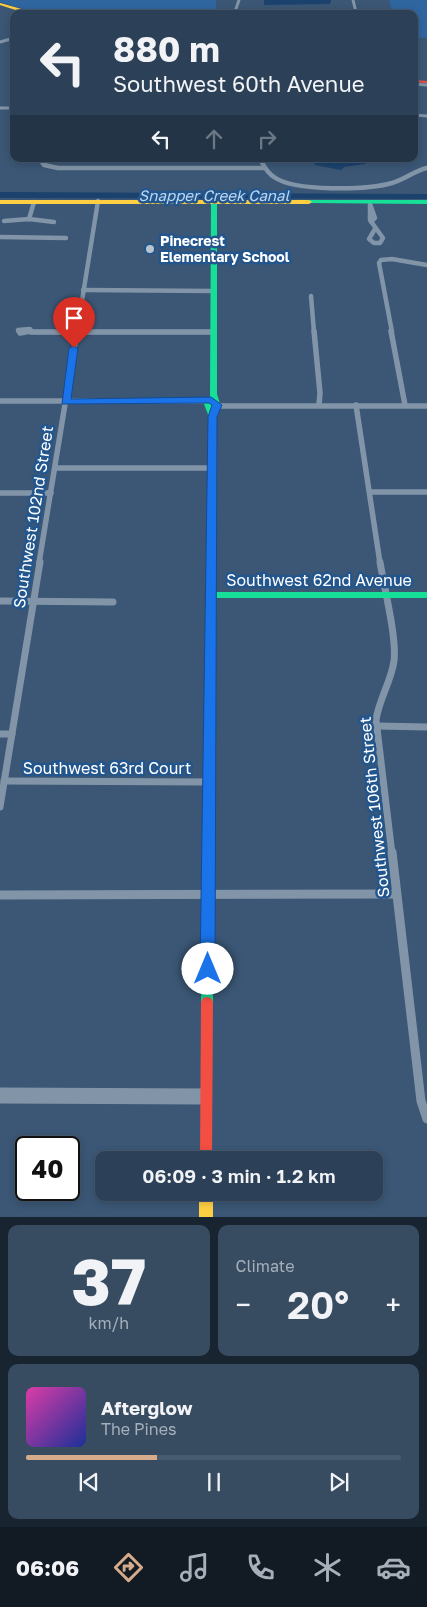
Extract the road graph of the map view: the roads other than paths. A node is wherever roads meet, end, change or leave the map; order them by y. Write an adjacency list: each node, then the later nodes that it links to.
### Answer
1 (0, 4): 2 (street)
2 (20, 10)
3 (42, 162): 5 (street)
4 (261, 162): 5 (street)
5 (264, 168): 6 (street)
6 (427, 168)
7 (98, 201): 9 (street); 12 (street); 20 (street, Southwest 102nd Street)
8 (0, 202): 12 (street)
9 (214, 202): 11 (street); 21 (street)
10 (427, 202): 11 (street)
11 (370, 204): 16 (street)
12 (33, 205): 13 (street)
13 (29, 217): 14 (street); 15 (street)
14 (4, 221)
15 (54, 222)
16 (376, 229)
17 (0, 237): 18 (street)
18 (66, 238)
19 (427, 265): 31 (street)
20 (83, 290): 21 (street); 24 (street, Southwest 102nd Street)
21 (213, 291): 25 (street)
22 (311, 296): 29 (street)
23 (31, 332): 24 (street)
24 (76, 332): 25 (street); 27 (street, Southwest 102nd Street)
25 (213, 332): 28 (street)
26 (0, 402): 27 (street)
27 (66, 402): 28 (street); 33 (street, Southwest 102nd Street)
28 (212, 403): 29 (street); 34 (street)
29 (321, 405): 30 (street)
30 (356, 406): 31 (street); 35 (street, Southwest 106th Street)
31 (405, 406): 32 (street)
32 (427, 406)
33 (55, 468): 34 (street); 38 (street, Southwest 102nd Street)
34 (212, 468): 39 (street)
35 (370, 492): 36 (street); 40 (street, Southwest 106th Street)
36 (427, 492)
37 (0, 493): 38 (street)
38 (51, 493): 43 (street, Southwest 102nd Street)
39 (211, 595): 40 (street, Southwest 62nd Avenue); 50 (street)
40 (386, 595): 41 (street, Southwest 62nd Avenue); 45 (street, Southwest 106th Street)
41 (427, 595)
42 (0, 601): 43 (street)
43 (33, 602): 44 (street); 48 (street, Southwest 102nd Street)
44 (113, 602)
45 (377, 726): 46 (street); 53 (street, Southwest 106th Street)
46 (427, 727)
47 (0, 734): 48 (street)
48 (12, 734): 49 (street, Southwest 102nd Street)
49 (4, 781): 50 (street, Southwest 63rd Court); 51 (street, Southwest 102nd Street)
50 (209, 782): 52 (street)
51 (0, 807)
52 (208, 894): 53 (street); 54 (street); 56 (street)
53 (396, 894): 58 (street, Southwest 106th Street)
54 (0, 895)
55 (0, 1092): 56 (street)
56 (207, 1096): 57 (street); 59 (street)
57 (0, 1099)
58 (427, 1119)
59 (206, 1151)
60 (206, 1201): 61 (street)
61 (206, 1217)

